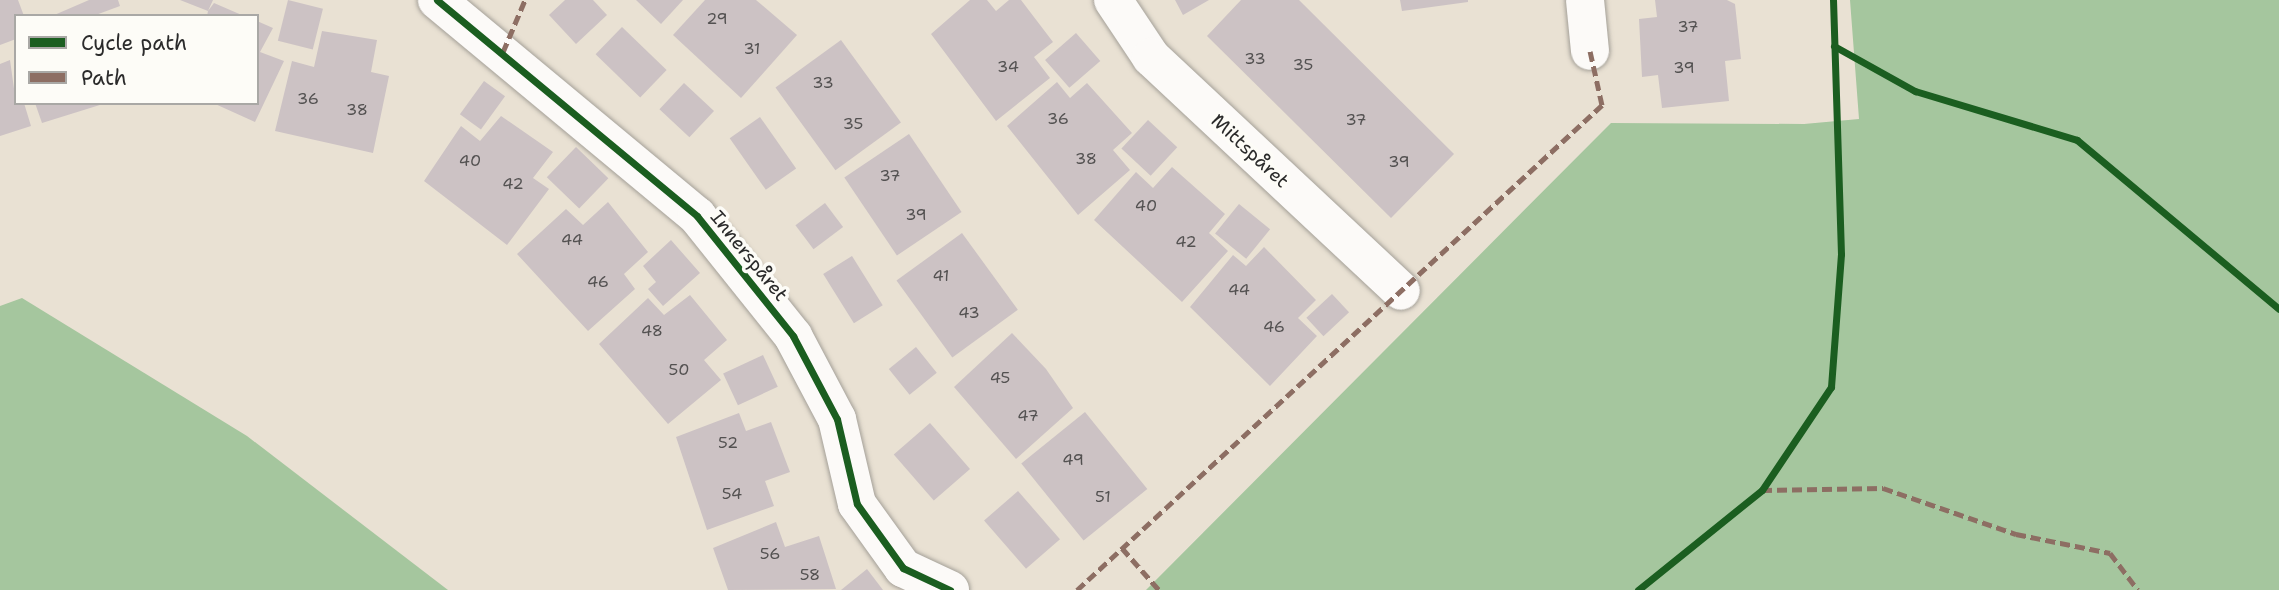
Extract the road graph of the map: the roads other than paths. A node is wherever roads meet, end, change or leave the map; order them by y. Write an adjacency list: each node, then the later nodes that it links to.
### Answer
1 (437, 0): 6 (street, Innerspåret)
2 (1113, 0): 5 (street, Mittspåret)
3 (1585, 0): 4 (street)
4 (1590, 51)
5 (1401, 291)
6 (950, 590)

